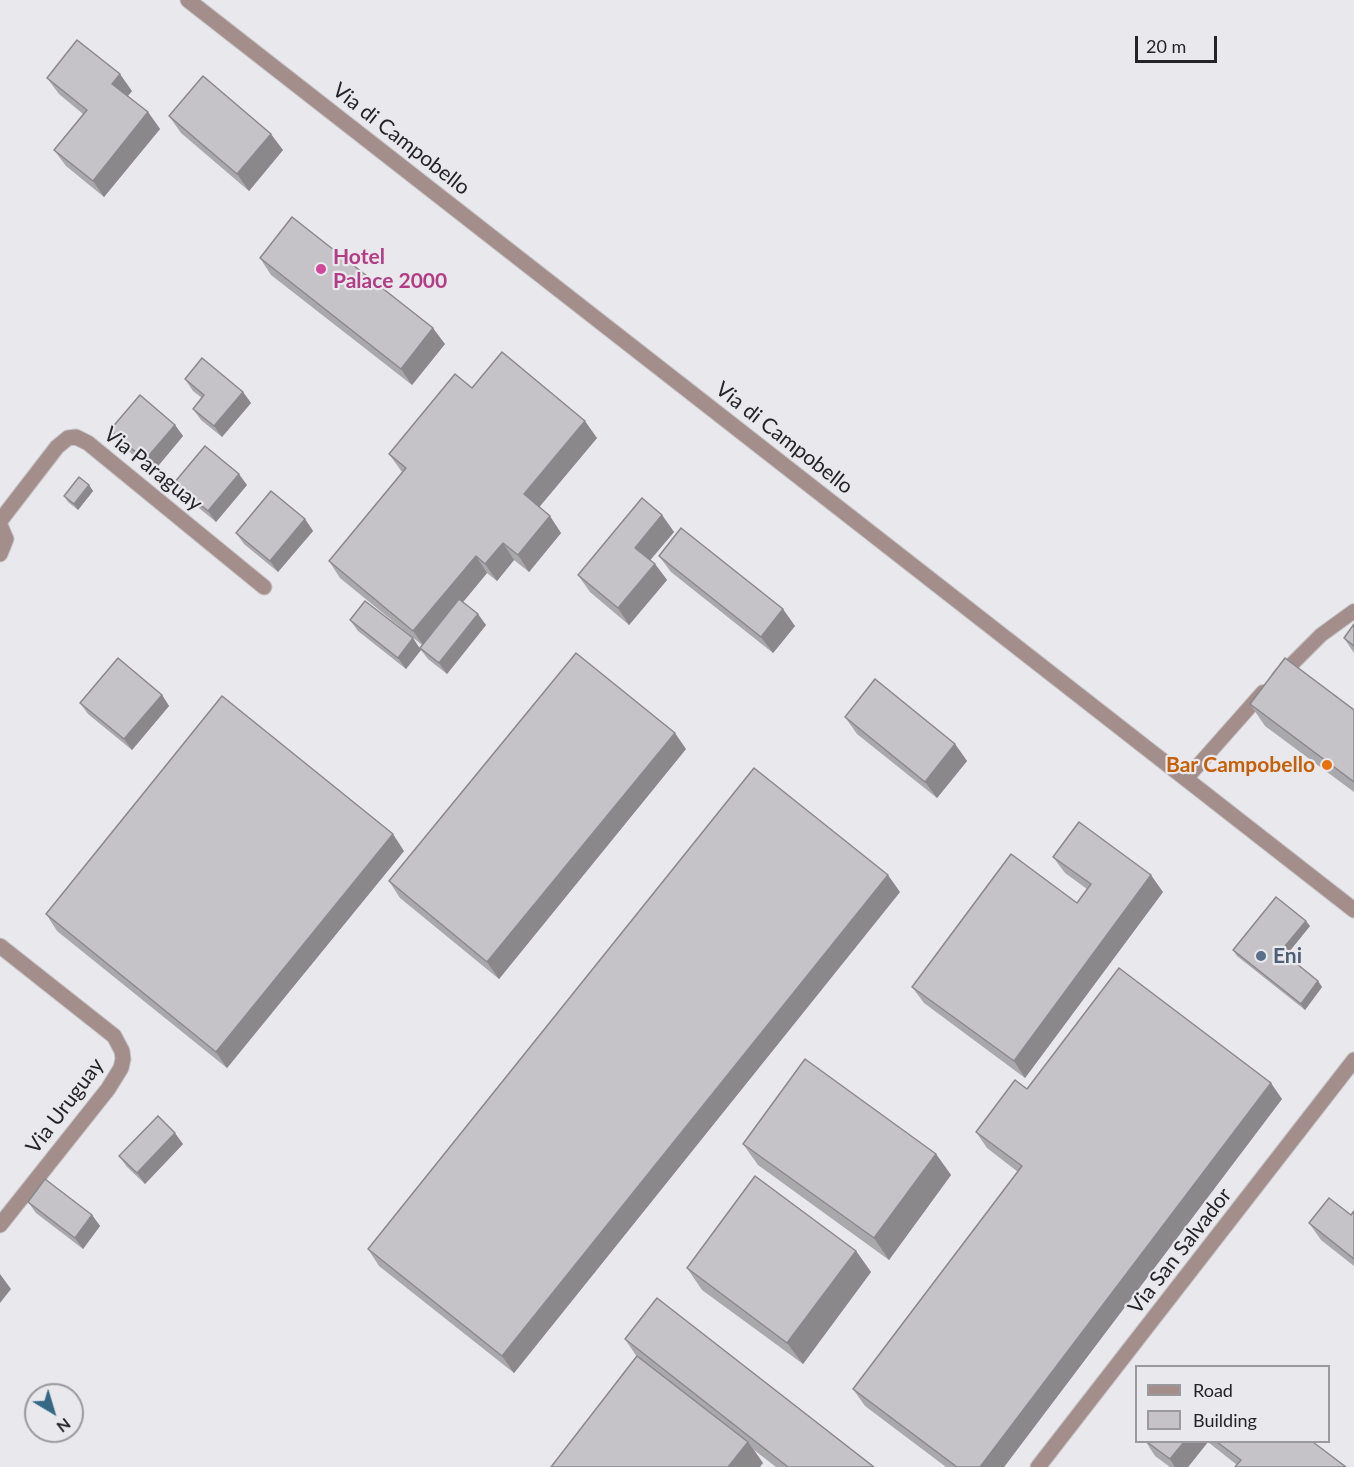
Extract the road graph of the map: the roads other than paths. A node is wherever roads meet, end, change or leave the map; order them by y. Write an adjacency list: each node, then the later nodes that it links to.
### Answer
1 (188, 0): 6 (street, Via di Campobello)
2 (0, 523): 3 (street, Via Paraguay); 4 (street, Via Paraguay)
3 (0, 554)
4 (264, 587)
5 (1354, 611): 6 (lane)
6 (1186, 779): 7 (street, Via di Campobello)
7 (1354, 910)
8 (0, 946): 10 (street, Via Uruguay)
9 (1354, 1060): 11 (street, Via San Salvador)
10 (0, 1225)
11 (1038, 1467)

